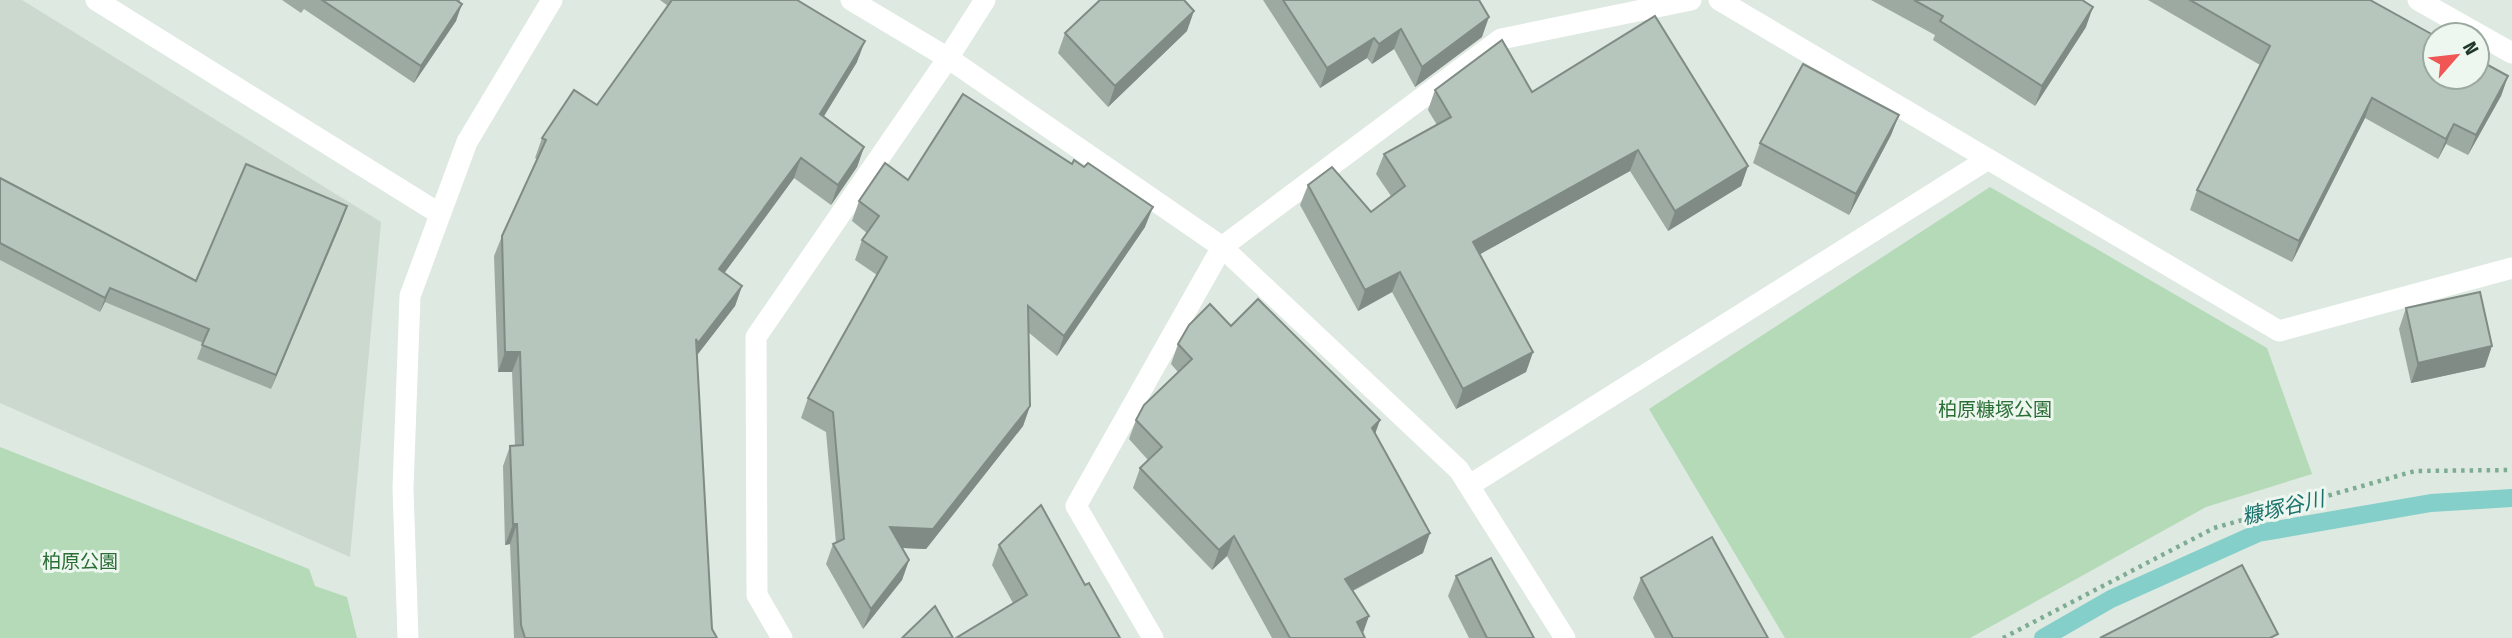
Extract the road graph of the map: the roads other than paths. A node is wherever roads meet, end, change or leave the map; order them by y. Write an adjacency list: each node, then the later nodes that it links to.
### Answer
1 (96, 0): 11 (street)
2 (552, 0): 11 (street)
3 (851, 0): 9 (street)
4 (985, 0): 9 (street)
5 (1691, 0): 12 (street)
6 (1719, 0): 10 (street)
7 (2418, 0): 8 (street)
8 (2512, 53)
9 (948, 58): 12 (street); 16 (street)
10 (1988, 159): 13 (street); 14 (street)
11 (440, 214): 15 (street)
12 (1222, 247): 14 (street); 17 (street)
13 (2512, 268)
14 (1470, 485): 18 (street)
15 (408, 638)
16 (782, 638)
17 (1153, 638)
18 (1565, 638)

